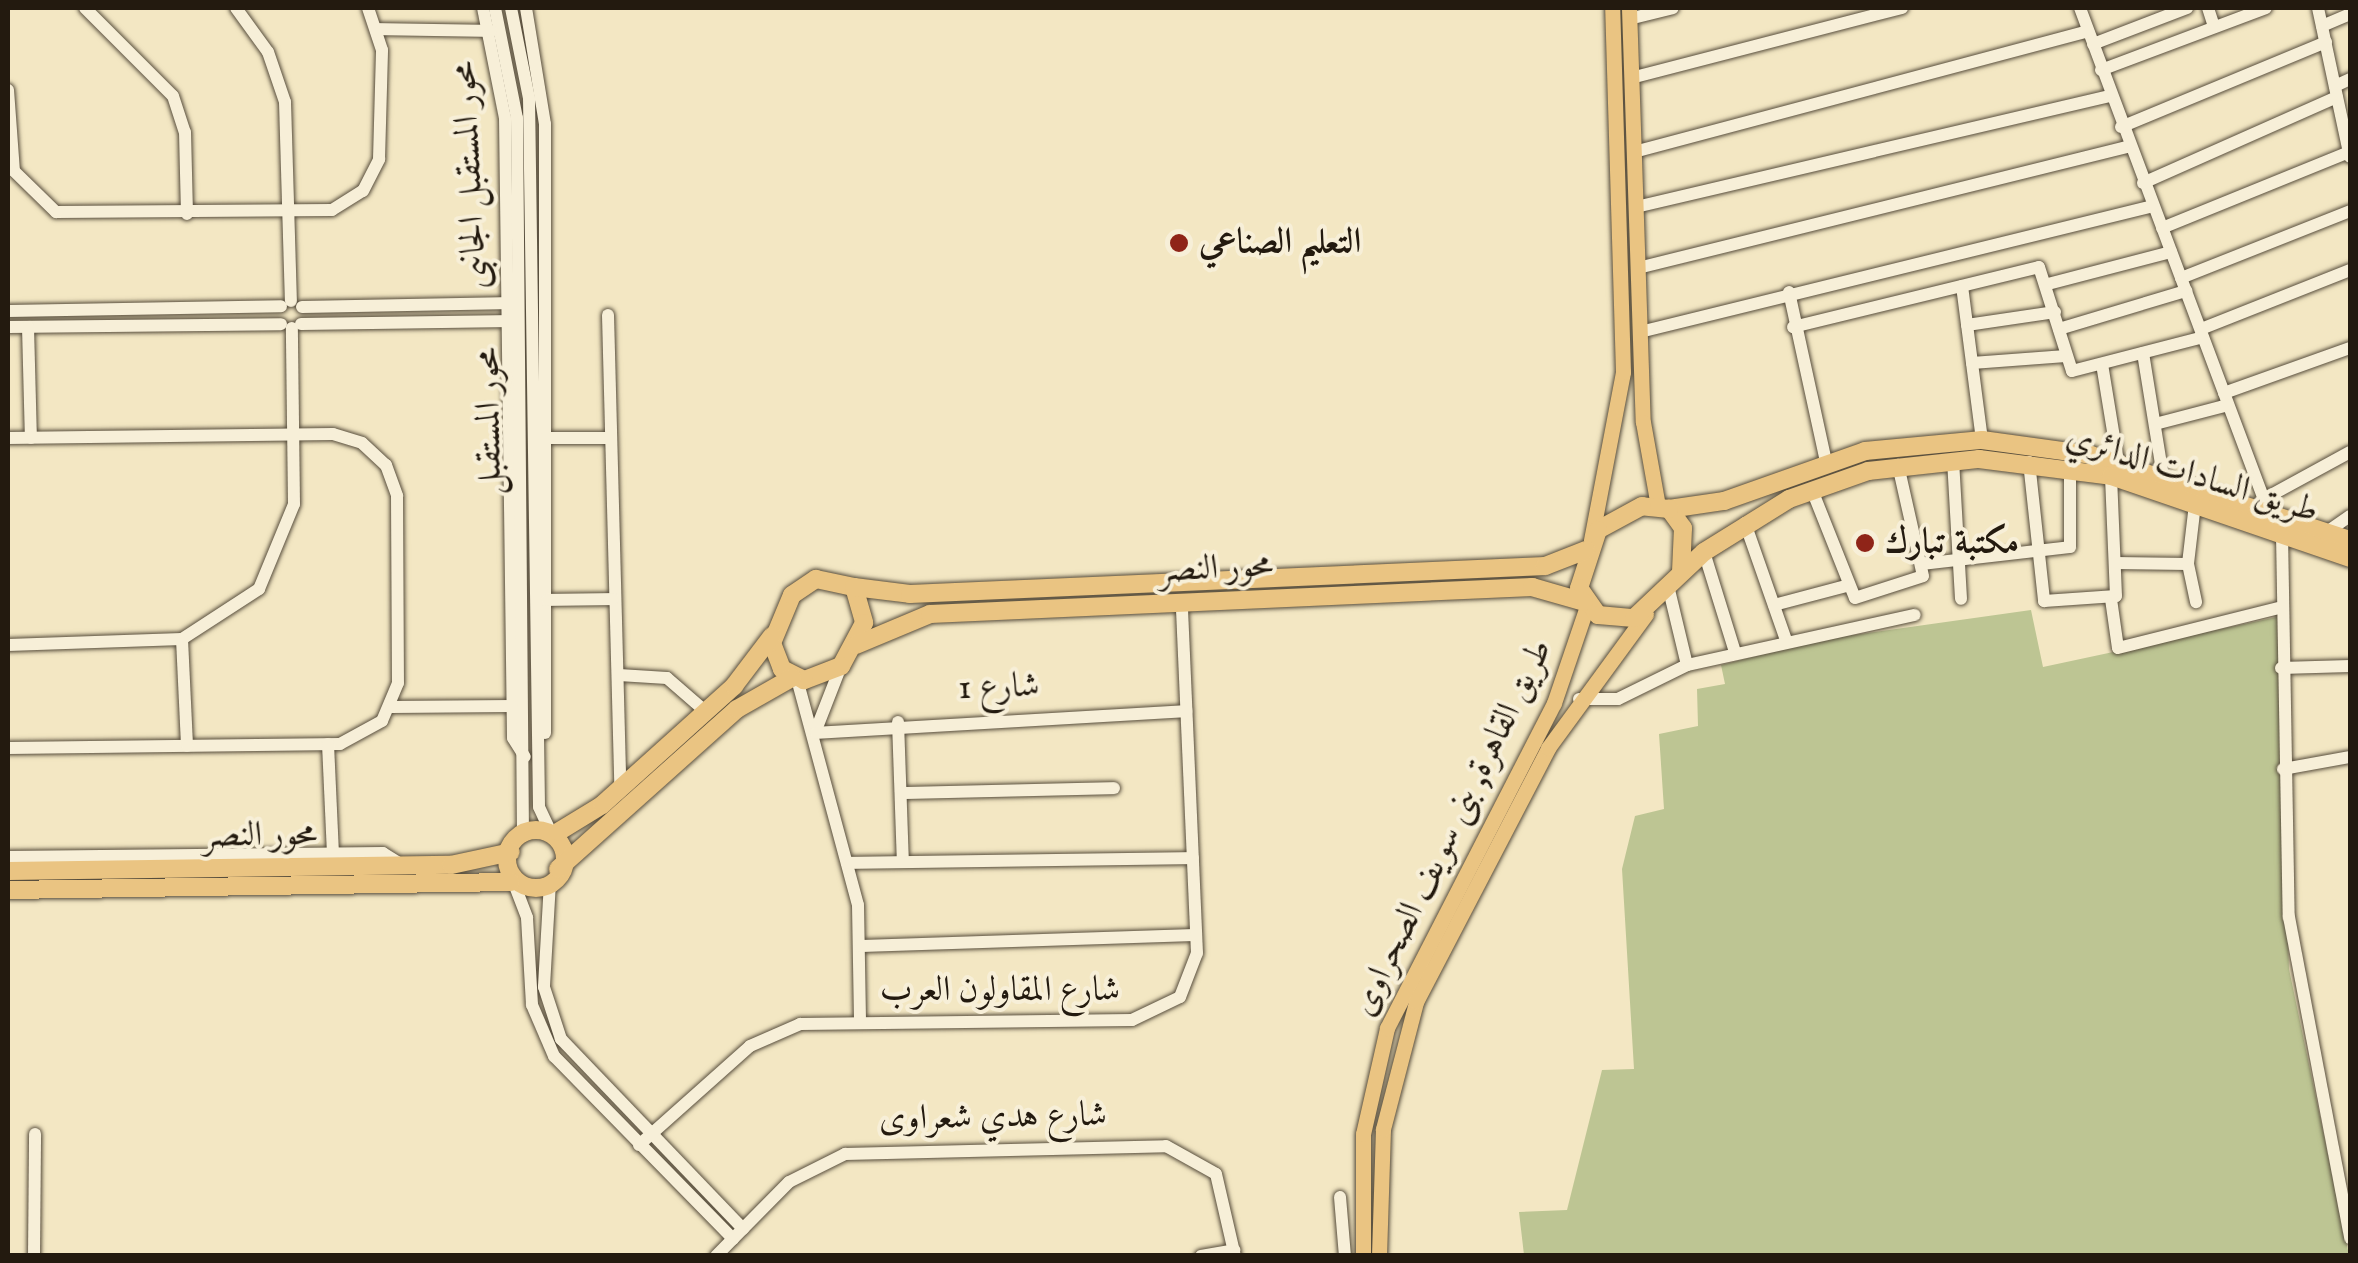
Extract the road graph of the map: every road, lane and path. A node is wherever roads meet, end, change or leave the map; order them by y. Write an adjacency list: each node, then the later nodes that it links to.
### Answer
1 (85, 8): 40 (street)
2 (236, 8): 39 (street)
3 (368, 8): 20 (street)
4 (483, 8): 21 (street, محور المستقبل الجانبى)
5 (495, 8): 49 (street, محور المستقبل)
6 (511, 8): 49 (street, محور المستقبل)
7 (526, 8): 49 (street, محور المستقبل الجانبى)
8 (1612, 8): 69 (main road)
9 (1674, 8): 16 (street)
10 (1902, 8): 25 (street)
11 (2080, 8): 22 (street)
12 (2187, 8): 22 (street)
13 (2208, 8): 19 (street)
14 (2266, 8): 19 (street)
15 (2318, 8): 18 (street)
16 (1629, 13): 25 (main road)
17 (2350, 14): 18 (street)
18 (2322, 26): 23 (street)
19 (2214, 27): 24 (street)
20 (377, 29): 21 (street); 39 (street)
21 (491, 32): 49 (street, محور المستقبل الجانبى)
22 (2090, 38): 24 (street); 33 (street)
23 (2326, 42): 28 (street); 30 (street)
24 (2101, 70): 29 (street)
25 (1631, 78): 33 (main road)
26 (2350, 79): 28 (street)
27 (8, 90): 40 (street)
28 (2336, 91): 31 (street); 35 (street)
29 (2110, 96): 30 (street); 37 (street)
30 (2120, 126): 32 (street)
31 (2348, 135): 34 (street)
32 (2127, 146): 35 (street); 43 (street)
33 (1634, 152): 37 (main road)
34 (2350, 154): 41 (street)
35 (2144, 183): 36 (street)
36 (2153, 206): 41 (street); 48 (street)
37 (1636, 207): 43 (main road)
38 (2350, 211): 46 (street)
39 (290, 212): 40 (street); 50 (street)
40 (188, 214)
41 (2162, 228): 42 (street)
42 (2171, 252): 45 (street); 46 (street)
43 (1638, 268): 61 (main road)
44 (2350, 270): 62 (street)
45 (2048, 284): 47 (street); 52 (street)
46 (2184, 285): 60 (street); 62 (street)
47 (1962, 286): 55 (street); 59 (street)
48 (1790, 292): 59 (street); 61 (street)
49 (528, 298): 50 (street); 54 (street, محور المستقبل); 54 (street, محور المستقبل الجانبى); 75 (street, محور المستقبل الجانبى)
50 (291, 305): 51 (street); 56 (street); 56 (street)
51 (8, 310)
52 (2055, 312): 55 (street); 60 (street)
53 (608, 316): 76 (street)
54 (520, 321): 56 (street); 120 (street, محور المستقبل); 134 (street, محور المستقبل الجانبى); 143 (street, محور المستقبل)
55 (1967, 324): 66 (street)
56 (291, 325): 58 (street); 72 (street)
57 (8, 327): 58 (street)
58 (28, 327): 74 (street)
59 (1793, 327): 80 (street)
60 (2059, 329): 65 (street)
61 (1640, 332): 70 (main road)
62 (2202, 333): 64 (street); 68 (street)
63 (2350, 348): 68 (street)
64 (2143, 353): 67 (street); 71 (street)
65 (2066, 356): 66 (street); 67 (street)
66 (1972, 363): 77 (street)
67 (2102, 364): 84 (street)
68 (2226, 399): 71 (street); 89 (street)
69 (1618, 422): 70 (main road); 97 (main road)
70 (1643, 422): 90 (main road)
71 (2159, 423): 85 (street)
72 (293, 435): 74 (street); 122 (street); 135 (street)
73 (8, 438): 74 (street)
74 (31, 438)
75 (546, 438): 76 (street); 111 (street, محور المستقبل الجانبى)
76 (610, 438): 112 (street)
77 (1982, 440): 80 (highway, طريق السادات الدائري); 84 (highway, طريق السادات الدائري)
78 (2350, 452): 89 (street)
79 (1953, 460): 81 (highway, طريق السادات الدائري); 82 (highway, طريق السادات الدائري); 101 (street)
80 (1826, 461): 86 (highway, طريق السادات الدائري)
81 (2030, 462): 83 (highway, طريق السادات الدائري); 98 (street)
82 (1898, 465): 87 (highway, طريق السادات الدائري); 103 (street)
83 (2070, 468): 84 (highway, طريق السادات الدائري); 98 (street)
84 (2114, 469): 85 (highway, طريق السادات الدائري); 88 (highway, طريق السادات الدائري); 102 (street)
85 (2163, 477): 89 (highway, طريق السادات الدائري)
86 (1756, 490): 90 (highway, طريق السادات الدائري); 91 (highway)
87 (1812, 490): 91 (highway, طريق السادات الدائري); 106 (street)
88 (2195, 504): 95 (highway, طريق السادات الدائري); 104 (street)
89 (2266, 506): 94 (highway, طريق السادات الدائري)
90 (1664, 507): 97 (highway); 105 (highway)
91 (1768, 510): 93 (highway, طريق السادات الدائري)
92 (2350, 516): 94 (street)
93 (1745, 523): 99 (highway, طريق السادات الدائري); 117 (street)
94 (2327, 532): 96 (highway, طريق السادات الدائري)
95 (2282, 534): 100 (highway, طريق السادات الدائري); 118 (street)
96 (2350, 540)
97 (1588, 546): 107 (highway, محور النصر); 115 (highway)
98 (2032, 550): 101 (street); 109 (street)
99 (1704, 552): 105 (highway, طريق السادات الدائري); 126 (street)
100 (2350, 558)
101 (1958, 559): 103 (street); 110 (street)
102 (2114, 562): 104 (street); 109 (street)
103 (1920, 564): 106 (street)
104 (2188, 564): 113 (street)
105 (1681, 572): 108 (highway)
106 (1846, 586): 117 (street)
107 (854, 587): 121 (highway); 125 (highway)
108 (1670, 590): 116 (highway); 127 (street)
109 (2111, 598): 118 (street)
110 (1961, 599)
111 (546, 600): 112 (street); 120 (street, محور المستقبل الجانبى)
112 (612, 600): 131 (street)
113 (2196, 602)
114 (1182, 603): 115 (highway, محور النصر); 125 (highway, محور النصر); 136 (street, شارع المقاولون العرب)
115 (1586, 604): 116 (highway); 179 (main road, طريق القاهرة, بنى سويف الصحراوى)
116 (1655, 605): 133 (main road, طريق القاهرة, بنى سويف الصحراوى)
117 (1774, 605): 123 (street)
118 (2278, 608): 130 (street)
119 (1914, 614): 123 (street)
120 (542, 617): 143 (street, محور المستقبل)
121 (773, 636): 132 (highway); 137 (highway)
122 (182, 638): 124 (street); 141 (street)
123 (1786, 640): 126 (street)
124 (8, 645)
125 (856, 645): 128 (highway)
126 (1735, 652): 127 (street)
127 (1687, 665): 133 (street)
128 (841, 666): 132 (highway); 139 (street)
129 (2350, 666): 130 (street)
130 (2280, 668): 145 (street)
131 (619, 674): 137 (street); 146 (street)
132 (795, 678): 139 (street); 160 (highway)
133 (1579, 698): 180 (main road, طريق القاهرة, بنى سويف الصحراوى)
134 (512, 706): 135 (street); 143 (street, محور المستقبل الجانبى)
135 (392, 707): 140 (street)
136 (1186, 711): 138 (street, شارع 1); 154 (street, شارع المقاولون العرب)
137 (705, 712): 146 (highway)
138 (898, 722): 139 (street, شارع 1); 148 (street)
139 (816, 733): 157 (street)
140 (328, 744): 141 (street); 152 (street)
141 (187, 746): 142 (street)
142 (8, 748)
143 (532, 756): 149 (street, محور المستقبل); 150 (street, محور المستقبل)
144 (2350, 758): 145 (street)
145 (2283, 769): 173 (street)
146 (620, 788): 149 (highway)
147 (1114, 788): 148 (street)
148 (900, 794): 156 (street)
149 (554, 830): 150 (highway); 160 (highway)
150 (524, 836): 151 (highway)
151 (511, 852): 155 (highway, محور النصر); 163 (highway)
152 (333, 853): 153 (street); 158 (street)
153 (8, 857)
154 (1192, 858): 156 (street); 165 (street, شارع المقاولون العرب)
155 (477, 862): 158 (highway, محور النصر); 162 (highway)
156 (903, 862): 157 (street)
157 (847, 863): 166 (street)
158 (405, 867): 161 (highway, محور النصر)
159 (8, 871): 161 (highway, محور النصر)
160 (554, 876): 163 (highway, محور النصر); 169 (street)
161 (66, 879): 162 (highway, محور النصر); 164 (highway, محور النصر)
162 (477, 883): 163 (highway, محور النصر)
163 (513, 884): 170 (street)
164 (8, 890)
165 (1196, 934): 166 (street); 167 (street, شارع المقاولون العرب)
166 (860, 946): 167 (street)
167 (860, 1022): 169 (street, شارع المقاولون العرب)
168 (35, 1134): 175 (street)
169 (650, 1135): 170 (street, شارع المقاولون العرب); 172 (street)
170 (639, 1146): 172 (street)
171 (1340, 1197): 178 (street)
172 (738, 1234): 174 (street, شارع هدي شعراوى); 176 (street, شارع هدي شعراوى)
173 (2350, 1238)
174 (1234, 1253): 177 (street)
175 (34, 1256)
176 (716, 1256)
177 (1201, 1256)
178 (1345, 1256)
179 (1362, 1256)
180 (1379, 1256)

